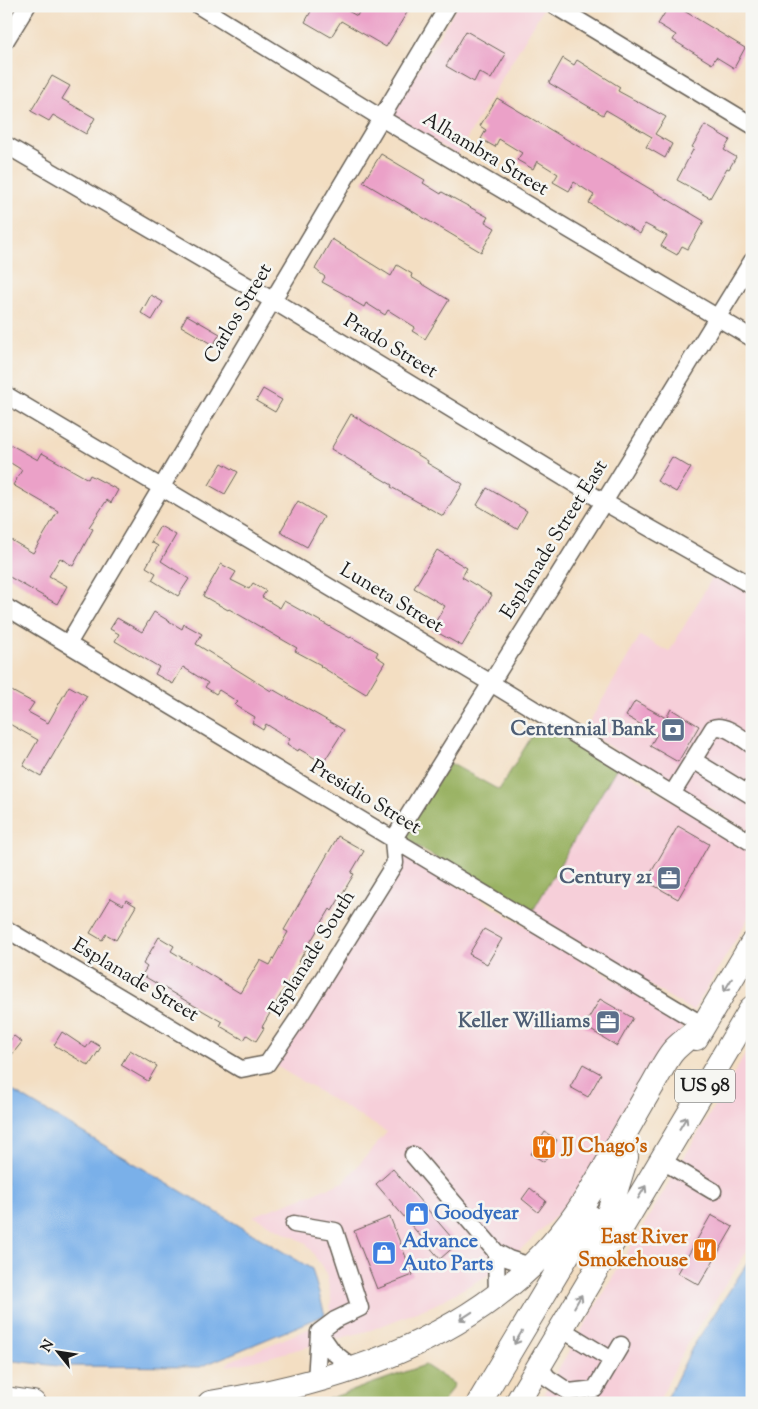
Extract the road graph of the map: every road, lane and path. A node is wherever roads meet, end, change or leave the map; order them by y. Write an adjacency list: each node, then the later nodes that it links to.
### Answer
1 (28, 6): 5 (street)
2 (199, 6): 6 (street, Alhambra Street)
3 (448, 6): 6 (street, Carlos Street)
4 (555, 6): 7 (street)
5 (6, 40)
6 (381, 118): 10 (street, Carlos Street); 11 (street, Alhambra Street)
7 (752, 125)
8 (6, 145): 10 (street, Prado Street)
9 (752, 261): 11 (street, Esplanade Street East)
10 (272, 300): 14 (street, Carlos Street); 15 (street, Prado Street)
11 (717, 317): 12 (street, Alhambra Street); 15 (street, Esplanade Street East)
12 (752, 338)
13 (6, 395): 14 (street, Luneta Street)
14 (162, 488): 18 (street, Carlos Street); 19 (street, Luneta Street)
15 (604, 502): 16 (street, Prado Street); 19 (street, Esplanade Street East)
16 (752, 586)
17 (6, 607): 18 (street, Presidio Street)
18 (68, 644): 24 (street, Presidio Street)
19 (491, 683): 22 (street, Luneta Street); 24 (street, Esplanade Street East)
20 (752, 745): 21 (street)
21 (693, 760): 22 (street); 23 (street)
22 (672, 794): 25 (street, Luneta Street)
23 (752, 796)
24 (393, 840): 29 (street, Presidio Street); 30 (street, Esplanade South)
25 (752, 843)
26 (6, 929): 30 (street, Esplanade Street)
27 (752, 944): 29 (highway, US 98, one-way to 29)
28 (752, 1008): 33 (highway, US 98, one-way to 28)
29 (704, 1025): 32 (highway, US 98); 37 (highway)
30 (241, 1069)
31 (413, 1155): 36 (street)
32 (626, 1157): 43 (highway); 50 (highway, US 98, one-way to 50)
33 (661, 1160): 34 (street); 39 (highway, US 98, one-way to 33)
34 (713, 1191)
35 (294, 1224): 40 (street)
36 (496, 1252): 37 (street); 38 (street)
37 (531, 1266): 38 (highway)
38 (497, 1295): 44 (highway, one-way to 44)
39 (561, 1329): 42 (street); 43 (highway, US 98)
40 (319, 1332): 44 (street); 45 (street)
41 (621, 1345): 42 (street)
42 (612, 1360): 46 (street)
43 (539, 1366): 46 (street); 51 (highway, US 98)
44 (354, 1369): 45 (highway)
45 (316, 1381): 49 (highway)
46 (566, 1398)
47 (6, 1399): 48 (highway)
48 (33, 1403)
49 (210, 1403)
50 (480, 1403)
51 (517, 1403)

